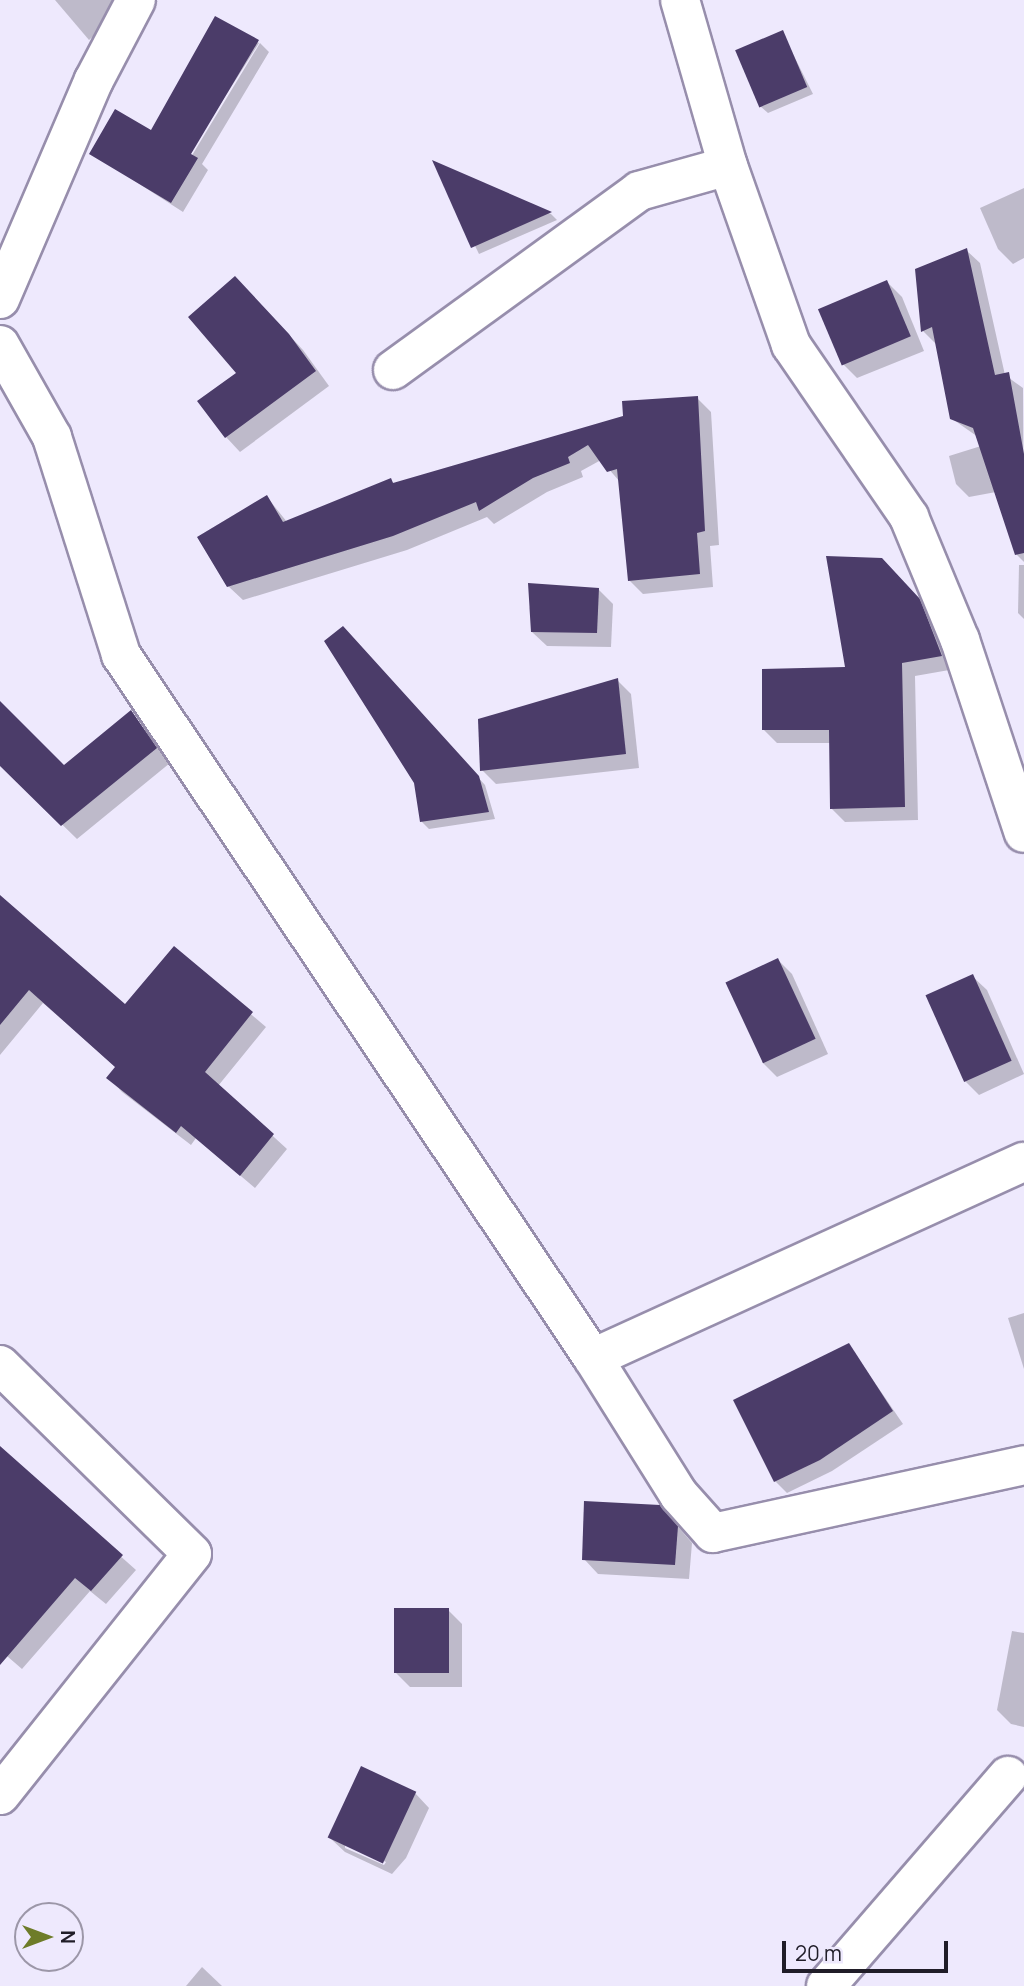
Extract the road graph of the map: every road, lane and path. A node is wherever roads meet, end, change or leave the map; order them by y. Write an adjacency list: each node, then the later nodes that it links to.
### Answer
1 (136, 0): 4 (street)
2 (680, 0): 3 (street)
3 (728, 166): 6 (street); 7 (street)
4 (0, 299)
5 (0, 345): 9 (street)
6 (393, 370)
7 (1024, 833)
8 (1024, 1162): 9 (street)
9 (593, 1358): 11 (street)
10 (0, 1365): 13 (street)
11 (1024, 1465)
12 (1008, 1776): 14 (street)
13 (0, 1795)
14 (826, 1986)

